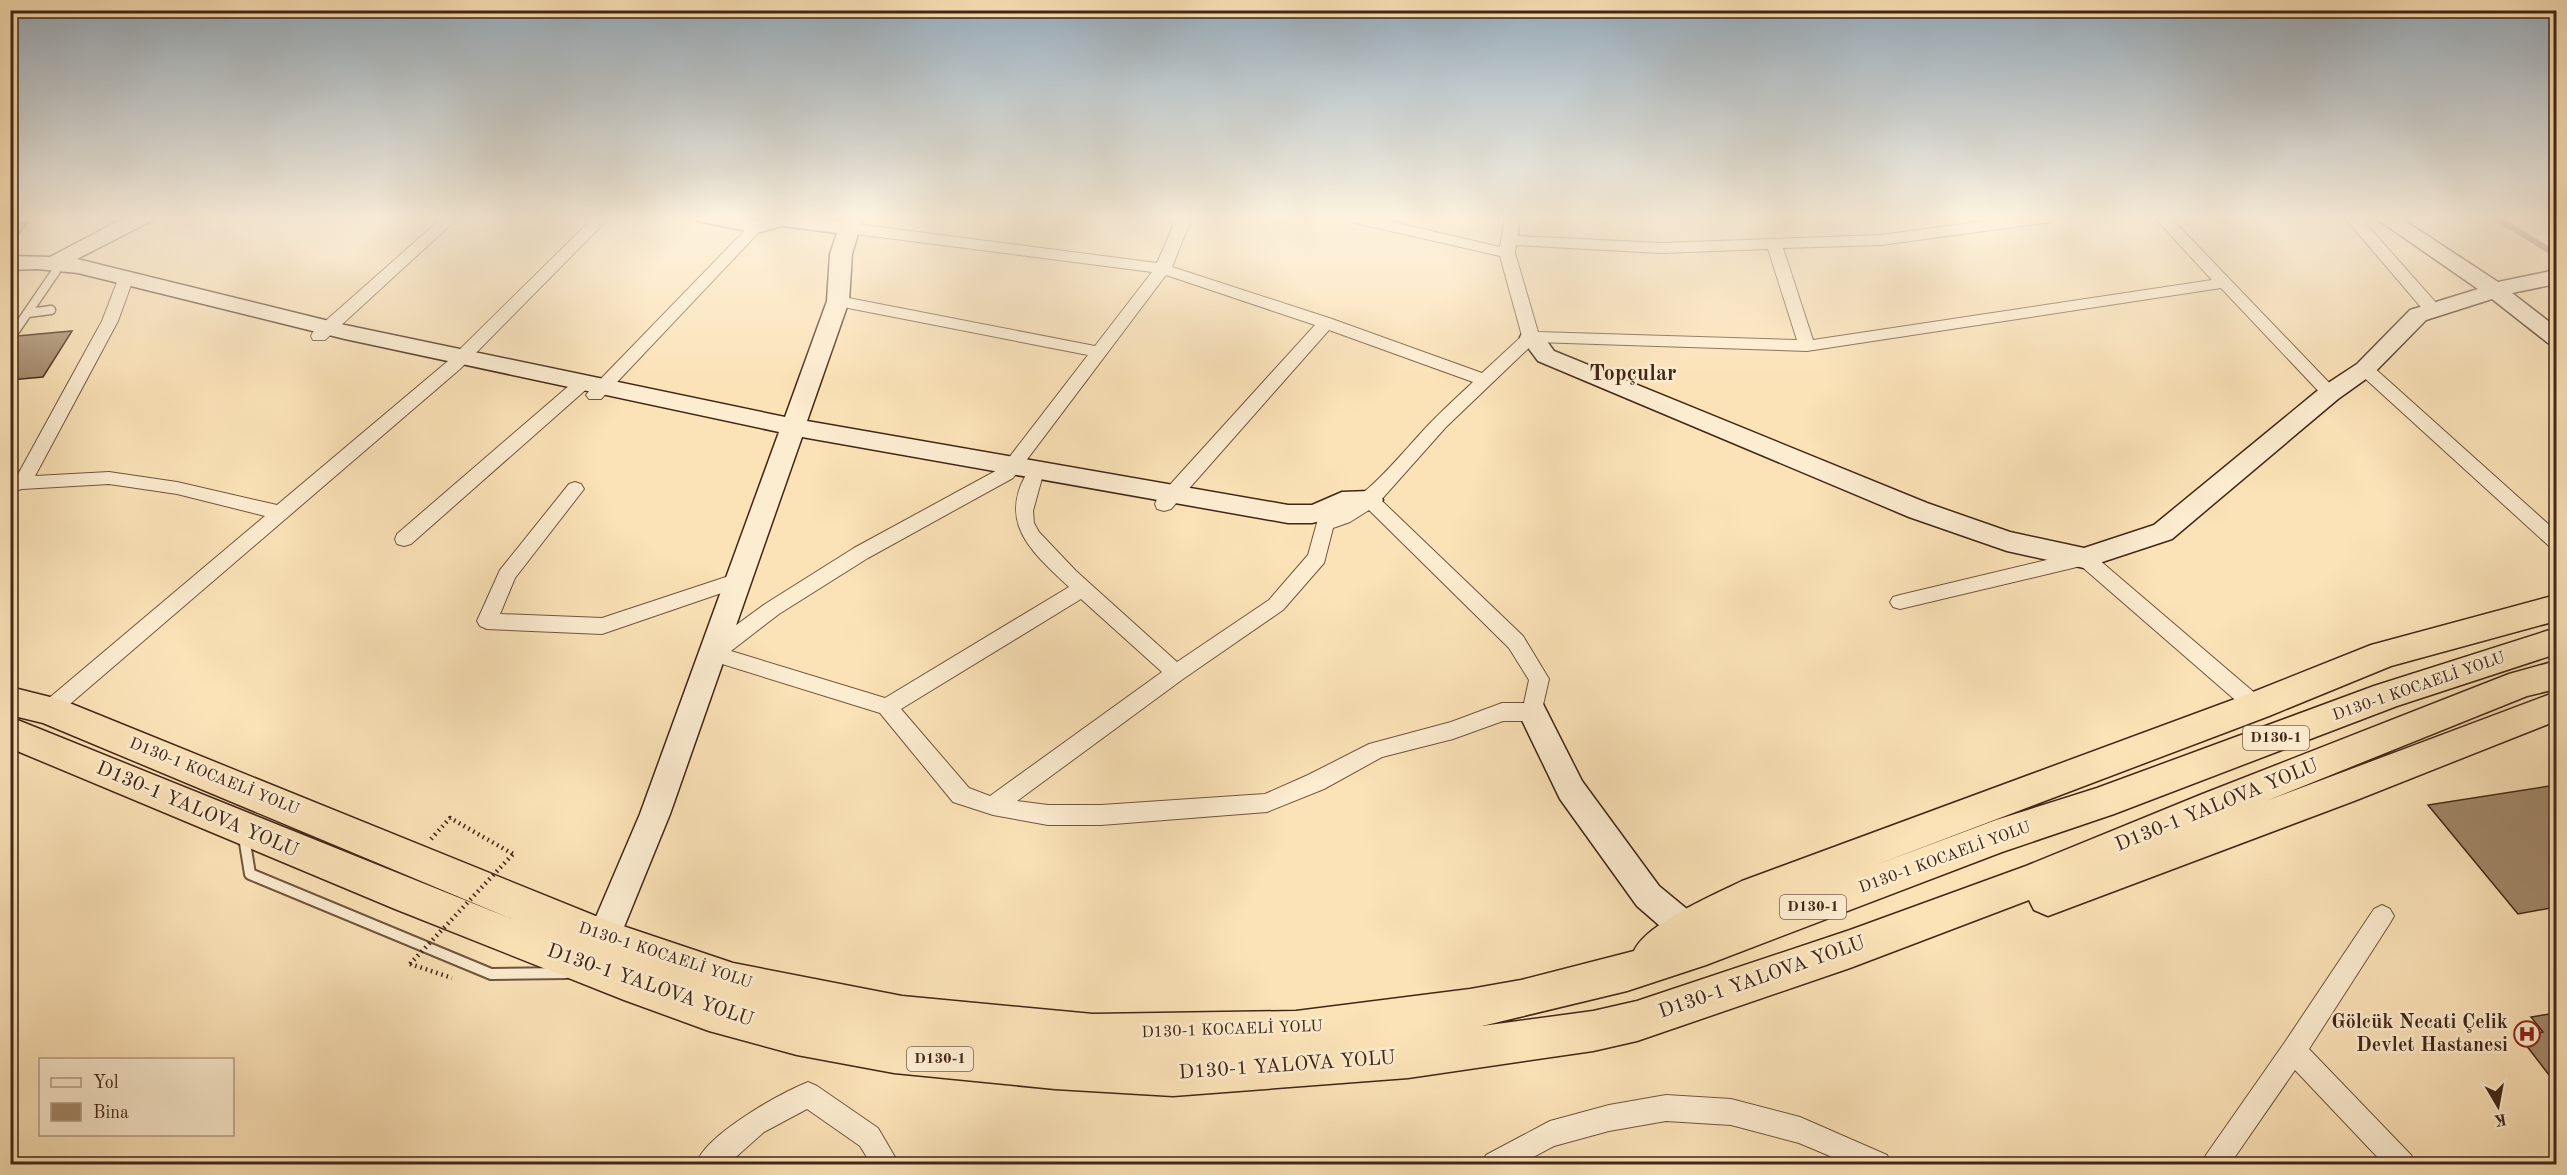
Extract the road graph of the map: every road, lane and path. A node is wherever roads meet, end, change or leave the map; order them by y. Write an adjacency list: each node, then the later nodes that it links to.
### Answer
1 (53, 272): 23 (lane)
2 (70, 272): 18 (street)
3 (100, 272): 26 (street)
4 (391, 272): 26 (street)
5 (547, 272): 32 (street)
6 (709, 272): 35 (street)
7 (840, 272): 20 (street)
8 (1161, 272): 31 (street)
9 (1172, 272): 25 (street)
10 (1514, 272): 28 (street)
11 (1783, 272): 30 (street)
12 (2213, 272): 17 (street)
13 (2399, 272): 21 (street)
14 (2477, 272): 19 (street)
15 (2484, 272): 19 (street)
16 (2556, 278): 19 (street)
17 (2224, 283): 30 (street); 36 (street)
18 (123, 285): 26 (street); 39 (street)
19 (2504, 288): 21 (street); 24 (street); 29 (street)
20 (838, 301): 31 (street); 37 (street)
21 (2432, 309): 33 (street)
22 (51, 310): 23 (lane)
23 (28, 313): 27 (lane)
24 (2556, 319)
25 (1326, 323): 34 (street); 41 (street)
26 (324, 332): 32 (street)
27 (13, 334)
28 (1531, 338): 30 (street); 34 (street); 47 (street)
29 (2556, 338)
30 (1807, 346)
31 (1099, 352): 38 (street)
32 (458, 360): 35 (street); 43 (street)
33 (2365, 369): 36 (street); 46 (street)
34 (1486, 381): 42 (street)
35 (589, 388): 37 (street); 45 (street)
36 (2330, 393): 47 (street)
37 (793, 431): 38 (street); 48 (street)
38 (1018, 473): 41 (street); 49 (street); 53 (street)
39 (16, 485): 43 (street)
40 (574, 489): 48 (street)
41 (1168, 499): 42 (street); 44 (street)
42 (1370, 500): 44 (street); 60 (street)
43 (281, 513): 59 (street)
44 (1325, 524): 54 (street)
45 (404, 539)
46 (2556, 541)
47 (2084, 558): 50 (street); 56 (street)
48 (738, 580): 53 (street)
49 (1083, 588): 54 (street); 58 (street)
50 (1900, 602)
51 (2556, 608): 56 (highway)
52 (2556, 641): 68 (highway, D130-1 KOCAELİ YOLU / D130-1)
53 (713, 653): 58 (street); 67 (street)
54 (1176, 673): 62 (street)
55 (2556, 675): 65 (highway, D130-1 YALOVA YOLU / D130-1)
56 (2256, 706): 66 (highway)
57 (2556, 706): 65 (highway)
58 (887, 707): 62 (street)
59 (50, 710): 61 (highway, D130-1 KOCAELİ YOLU / D130-1); 67 (highway, D130-1 KOCAELİ YOLU / D130-1)
60 (1533, 712): 62 (street); 66 (street)
61 (12, 725): 67 (highway, D130-1 YALOVA YOLU / D130-1)
62 (993, 806)
63 (450, 818): 69 (path, bridge)
64 (2382, 916): 70 (street)
65 (1909, 928): 67 (highway, D130-1 YALOVA YOLU / D130-1)
66 (1687, 929): 68 (highway)
67 (604, 955): 68 (highway, D130-1 KOCAELİ YOLU / D130-1)
68 (1627, 972)
69 (460, 981)
70 (2294, 1051): 75 (street); 76 (street)
71 (709, 1164): 72 (street)
72 (886, 1164)
73 (1495, 1164): 74 (street)
74 (1878, 1164)
75 (2215, 1164)
76 (2402, 1164)

